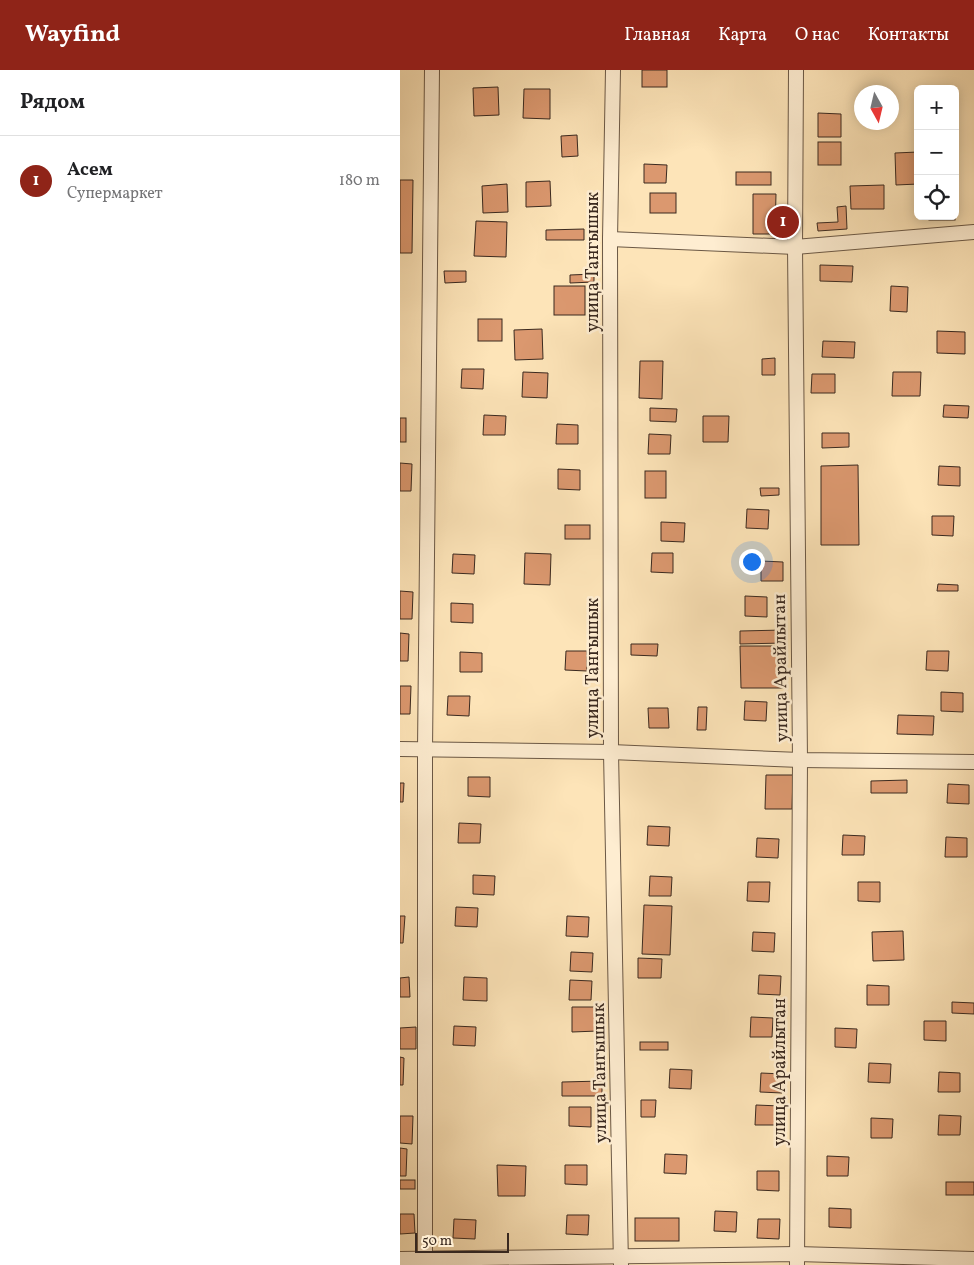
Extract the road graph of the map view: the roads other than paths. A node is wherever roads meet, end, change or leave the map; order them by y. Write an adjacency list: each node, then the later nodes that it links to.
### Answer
1 (432, 70): 8 (street)
2 (613, 70): 5 (street, улица Тангышык)
3 (796, 70): 6 (street, улица Арайлытан)
4 (974, 232): 6 (street)
5 (610, 239): 6 (street); 9 (street, улица Тангышык)
6 (795, 247): 10 (street, улица Арайлытан)
7 (400, 749): 8 (street)
8 (425, 749): 9 (street); 16 (street)
9 (611, 752): 10 (street); 15 (street, улица Тангышык)
10 (800, 760): 11 (street); 13 (street, улица Арайлытан)
11 (974, 762)
12 (400, 1259): 16 (street)
13 (797, 1259): 14 (street); 15 (street)
14 (974, 1259)
15 (621, 1261): 16 (street)
16 (425, 1262)

